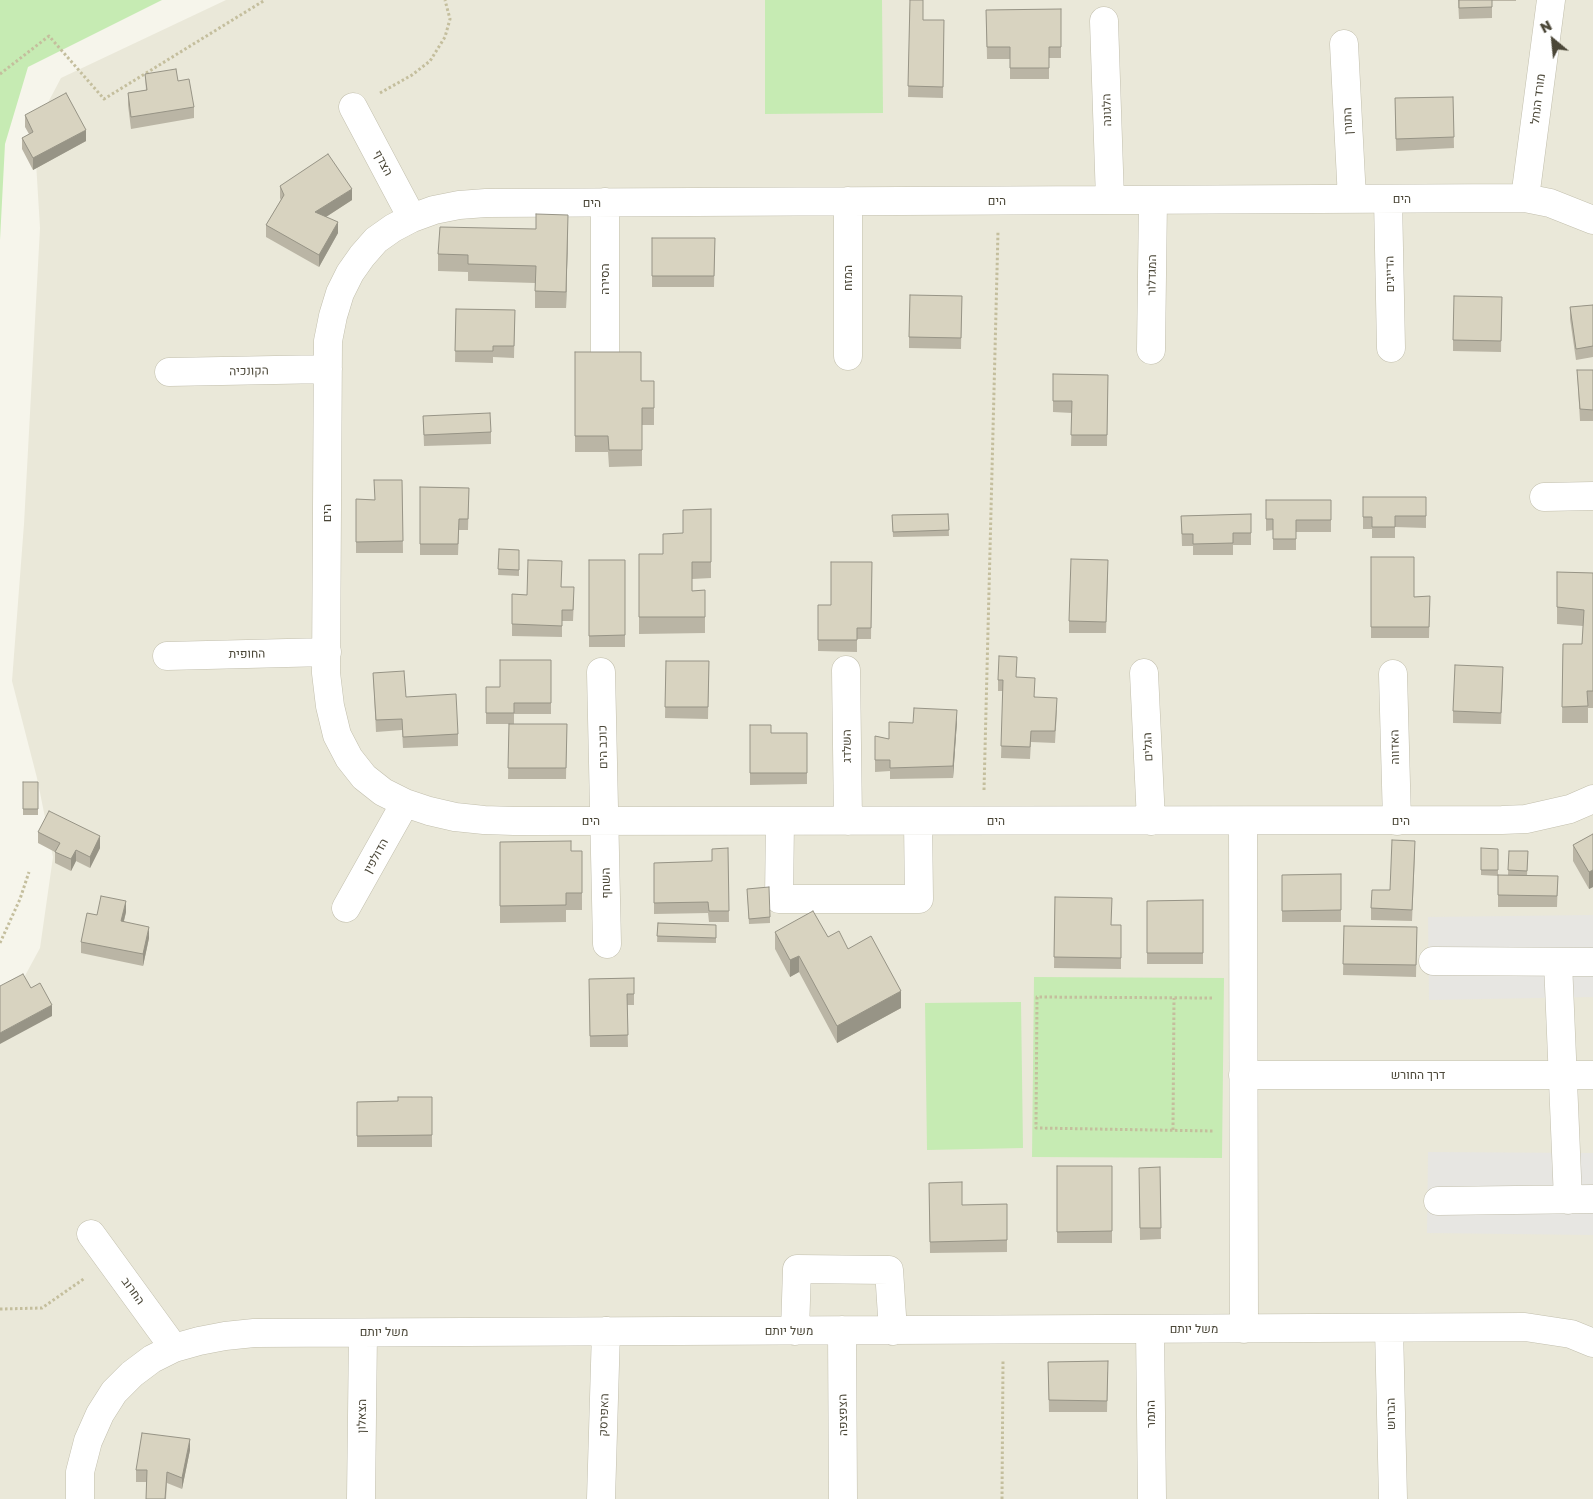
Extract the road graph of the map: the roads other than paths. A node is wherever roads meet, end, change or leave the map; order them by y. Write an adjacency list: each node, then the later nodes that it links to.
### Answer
1 (1551, 0): 5 (street, מורד הנחל)
2 (1104, 20): 8 (street, הלגונה)
3 (1344, 44): 6 (street, התורן)
4 (353, 107): 12 (street, הצדף)
5 (1526, 198): 7 (street, הים); 13 (street, הים)
6 (1352, 199): 7 (street, הים); 9 (street, הים)
7 (1388, 199): 14 (street, הדייגים)
8 (1110, 200): 9 (street, הים); 10 (street, הים)
9 (1153, 200): 15 (street, המגדלור)
10 (848, 201): 11 (street, הים); 17 (street, המזח)
11 (605, 202): 12 (street, הים); 16 (street, הסירה)
12 (412, 218): 18 (street, הים)
13 (1593, 220)
14 (1391, 348)
15 (1151, 350)
16 (605, 355)
17 (848, 356)
18 (328, 369): 19 (street, הקונכיה); 22 (street, הים)
19 (169, 372)
20 (1593, 496): 21 (street)
21 (1544, 498)
22 (327, 652): 23 (street, החופית); 29 (street, הים)
23 (167, 656)
24 (846, 670): 32 (street, השלדג)
25 (601, 672): 30 (street, כוכב הים)
26 (1144, 673): 34 (street, הגלים)
27 (1393, 674): 36 (street, האדווה)
28 (1593, 799): 36 (street, הים)
29 (405, 803): 30 (street, הים); 37 (street, הדולפין)
30 (604, 821): 31 (street, הים); 38 (street, השחף)
31 (780, 821): 32 (street, הים); 33 (street)
32 (848, 821): 33 (street, הים)
33 (918, 821): 34 (street, הים)
34 (1151, 821): 35 (street, הים)
35 (1243, 821): 36 (street, הים); 42 (street)
36 (1396, 821)
37 (346, 908)
38 (607, 944)
39 (1434, 961): 40 (street)
40 (1558, 962): 41 (street); 43 (street)
41 (1593, 962)
42 (1244, 1075): 43 (street, דרך החורש); 50 (street)
43 (1563, 1075): 44 (street, דרך החורש); 45 (street)
44 (1593, 1075)
45 (1581, 1199): 46 (street)
46 (1438, 1201)
47 (91, 1234): 57 (street, החרוב)
48 (1389, 1328): 50 (street, משל יותם); 56 (street, משל יותם); 63 (street, הברוש)
49 (1150, 1329): 50 (street, משל יותם); 54 (street, משל יותם); 62 (street, התמר)
50 (1244, 1329)
51 (842, 1330): 53 (street, משל יותם); 54 (street, משל יותם); 61 (street, הצפצפה)
52 (606, 1331): 53 (street, משל יותם); 55 (street, משל יותם); 60 (street, האפרסק)
53 (795, 1331): 54 (street)
54 (893, 1331)
55 (363, 1332): 57 (street, משל יותם); 59 (street, הצאלון)
56 (1593, 1343)
57 (174, 1348): 58 (street, משל יותם)
58 (80, 1499)
59 (361, 1499)
60 (601, 1499)
61 (844, 1499)
62 (1152, 1499)
63 (1393, 1499)

